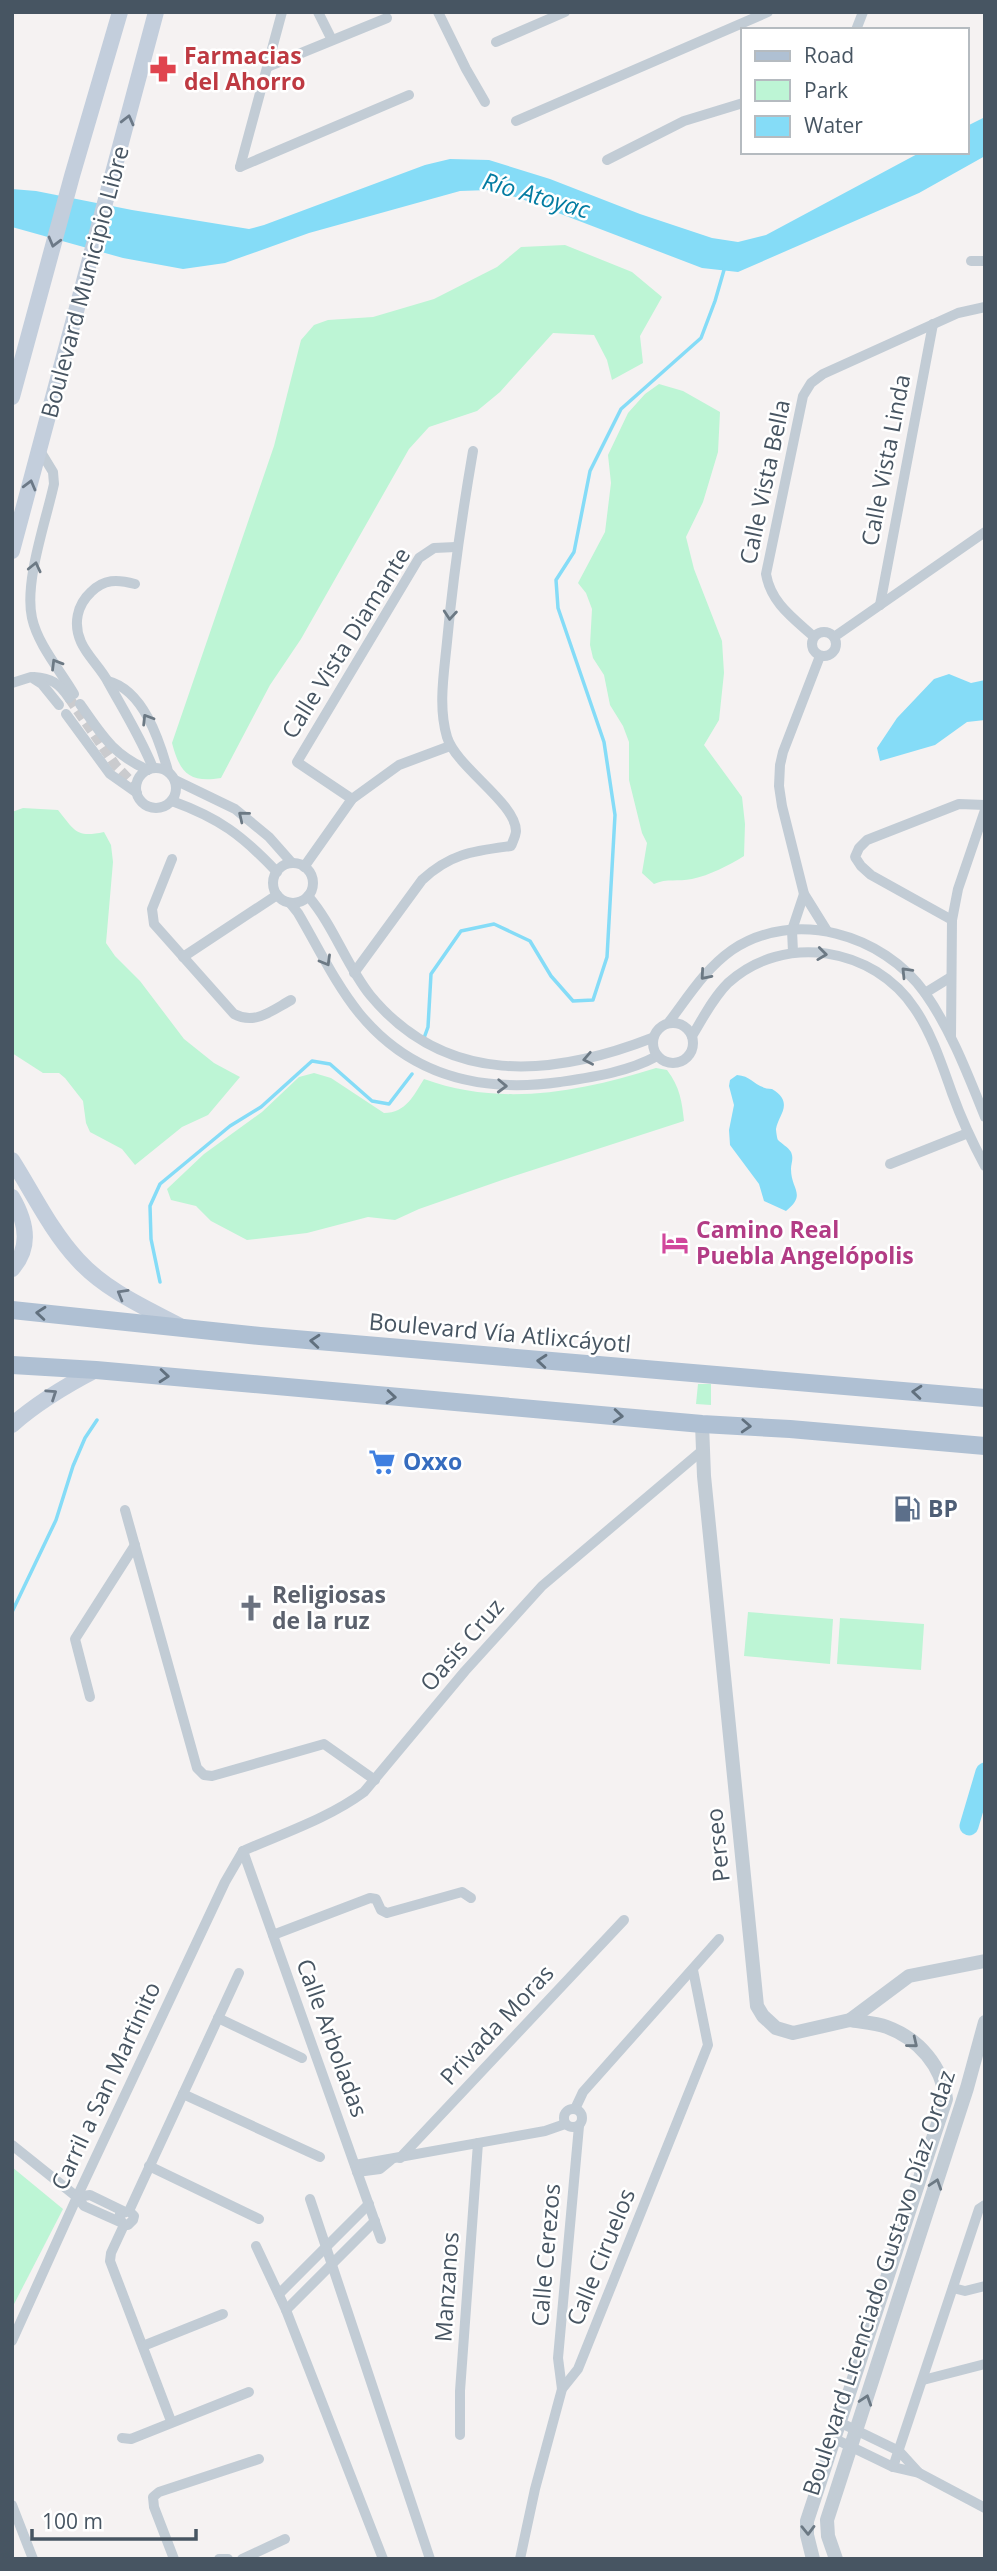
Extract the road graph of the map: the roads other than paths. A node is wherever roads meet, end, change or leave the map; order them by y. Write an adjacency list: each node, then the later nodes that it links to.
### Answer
1 (120, 12): 21 (main road, Boulevard Municipio Libre, one-way to 21)
2 (156, 12): 22 (main road, Boulevard Municipio Libre, one-way to 2)
3 (282, 12): 11 (street)
4 (318, 12): 9 (street)
5 (438, 12): 13 (street)
6 (565, 12): 10 (street)
7 (768, 12): 15 (street)
8 (387, 18): 9 (street)
9 (331, 40): 11 (street)
10 (496, 42)
11 (267, 67): 12 (street)
12 (409, 95)
13 (485, 102)
14 (741, 104): 16 (street)
15 (516, 121)
16 (607, 160)
17 (971, 261): 18 (street)
18 (985, 261)
19 (985, 307): 20 (street, Calle Vista Bella)
20 (933, 324): 28 (street, Calle Vista Linda); 29 (street, Calle Vista Bella)
21 (12, 397)
22 (39, 449): 26 (main road, Boulevard Municipio Libre, one-way to 22); 32 (street, one-way to 22)
23 (473, 451): 25 (street)
24 (985, 532): 28 (street)
25 (456, 547): 39 (street, one-way to 39); 44 (street, Calle Vista Diamante)
26 (12, 551)
27 (135, 584): 33 (street)
28 (880, 604): 30 (street)
29 (814, 636): 30 (street); 31 (street)
30 (834, 637): 31 (street)
31 (820, 656): 51 (street)
32 (31, 677): 34 (street); 36 (street)
33 (108, 681): 38 (street); 42 (street, one-way to 33)
34 (12, 683)
35 (80, 704): 40 (street)
36 (59, 705)
37 (66, 714): 43 (street)
38 (141, 738): 40 (street); 41 (street)
39 (450, 746): 44 (street); 60 (street)
40 (121, 755): 41 (street)
41 (150, 769): 42 (street); 43 (street)
42 (171, 776): 45 (street); 48 (street, one-way to 42)
43 (137, 793): 45 (street)
44 (352, 799): 49 (street)
45 (172, 801): 50 (street)
46 (985, 808): 55 (street); 55 (street)
47 (172, 859): 59 (street)
48 (292, 863): 49 (street); 50 (street)
49 (304, 867): 53 (street)
50 (276, 872): 52 (street)
51 (804, 894): 56 (street); 57 (street)
52 (276, 895): 54 (street); 59 (street)
53 (308, 896): 54 (street); 60 (street)
54 (290, 903): 68 (street, one-way to 68)
55 (952, 920): 61 (street)
56 (792, 930): 57 (street); 58 (street); 64 (street, one-way to 64)
57 (827, 931): 62 (street, one-way to 57)
58 (793, 952): 65 (street); 70 (street, one-way to 70)
59 (183, 957): 63 (street)
60 (354, 973): 66 (street, one-way to 60)
61 (951, 977): 62 (street); 67 (street)
62 (925, 993): 67 (street)
63 (290, 1000)
64 (669, 1023): 65 (street); 66 (street)
65 (692, 1036): 68 (street)
66 (652, 1038): 68 (street)
67 (951, 1040): 69 (street)
68 (657, 1056)
69 (972, 1085): 70 (street); 71 (street)
70 (952, 1094): 72 (street)
71 (985, 1117)
72 (968, 1133): 74 (street); 75 (street)
73 (12, 1160): 79 (main road, one-way to 73)
74 (890, 1164)
75 (985, 1166)
76 (12, 1197): 77 (main road)
77 (12, 1269)
78 (12, 1310): 79 (main road, Boulevard Vía Atlixcáyotl, one-way to 78)
79 (182, 1327): 82 (main road, Boulevard Vía Atlixcáyotl, one-way to 79)
80 (12, 1365): 81 (main road)
81 (96, 1370): 83 (main road, one-way to 83); 84 (main road, one-way to 81)
82 (985, 1398)
83 (702, 1424): 85 (main road, one-way to 85); 86 (street, Perseo)
84 (12, 1425)
85 (985, 1446)
86 (704, 1449): 90 (street, Oasis Cruz); 100 (street, Perseo)
87 (125, 1510): 88 (street)
88 (135, 1545): 89 (street); 90 (street)
89 (90, 1698)
90 (375, 1780): 91 (street, Oasis Cruz)
91 (243, 1851): 94 (street, Calle Arboladas); 113 (street, Carril a San Martinito)
92 (471, 1898): 94 (street)
93 (624, 1920): 110 (street, Privada Moras)
94 (273, 1935): 112 (street, Calle Arboladas)
95 (719, 1939): 97 (street)
96 (985, 1961): 100 (street, Perseo)
97 (693, 1970): 104 (street); 133 (street, Calle Ciruelos)
98 (239, 1973): 99 (street)
99 (218, 2018): 102 (street); 103 (street)
100 (850, 2020): 136 (street, Boulevard Licenciado Gustavo Díaz Ordaz, one-way to 136)
101 (985, 2022): 137 (street, Boulevard Licenciado Gustavo Díaz Ordaz, one-way to 101)
102 (302, 2058)
103 (183, 2094): 109 (street); 111 (street)
104 (575, 2109): 105 (street); 106 (street)
105 (565, 2124): 106 (street); 107 (street)
106 (579, 2126): 133 (street, Calle Cerezos)
107 (478, 2143): 110 (street); 138 (street, Manzanos)
108 (12, 2145): 113 (street)
109 (320, 2157)
110 (396, 2159): 112 (street)
111 (149, 2166): 117 (street); 118 (street)
112 (356, 2169): 115 (street, Calle Arboladas)
113 (77, 2197): 117 (street); 129 (street, Carril a San Martinito)
114 (310, 2199): 122 (street)
115 (369, 2204): 119 (street, Calle Arboladas); 122 (street)
116 (985, 2205): 125 (street)
117 (124, 2217): 130 (street)
118 (259, 2219)
119 (375, 2221): 120 (street, Calle Arboladas); 123 (street)
120 (381, 2239)
121 (256, 2246): 126 (street)
122 (326, 2246): 123 (street); 126 (street)
123 (332, 2263): 127 (street); 155 (street)
124 (985, 2286): 125 (street)
125 (953, 2288): 132 (street)
126 (278, 2294): 127 (street)
127 (285, 2310): 154 (street)
128 (223, 2314): 130 (street)
129 (12, 2341)
130 (143, 2346): 135 (street)
131 (985, 2364): 132 (street)
132 (923, 2381): 142 (street)
133 (562, 2389): 156 (street, Calle Ciruelos)
134 (249, 2392): 135 (street)
135 (171, 2421): 139 (street)
136 (839, 2422): 137 (street); 140 (street, Boulevard Licenciado Gustavo Díaz Ordaz)
137 (857, 2430): 141 (street, Boulevard Licenciado Gustavo Díaz Ordaz); 142 (street)
138 (460, 2435)
139 (121, 2438)
140 (833, 2438): 141 (street); 157 (street, Boulevard Licenciado Gustavo Díaz Ordaz, one-way to 157)
141 (850, 2446): 144 (street); 158 (street, Boulevard Licenciado Gustavo Díaz Ordaz)
142 (899, 2451): 144 (street); 145 (street)
143 (259, 2459): 150 (street)
144 (893, 2467): 145 (street)
145 (919, 2473): 147 (street)
146 (12, 2505): 149 (street)
147 (985, 2508)
148 (285, 2539): 153 (street)
149 (33, 2559)
150 (174, 2559)
151 (219, 2559): 152 (street)
152 (228, 2559)
153 (242, 2559)
154 (383, 2559)
155 (430, 2559)
156 (520, 2559)
157 (813, 2559)
158 (836, 2559)

